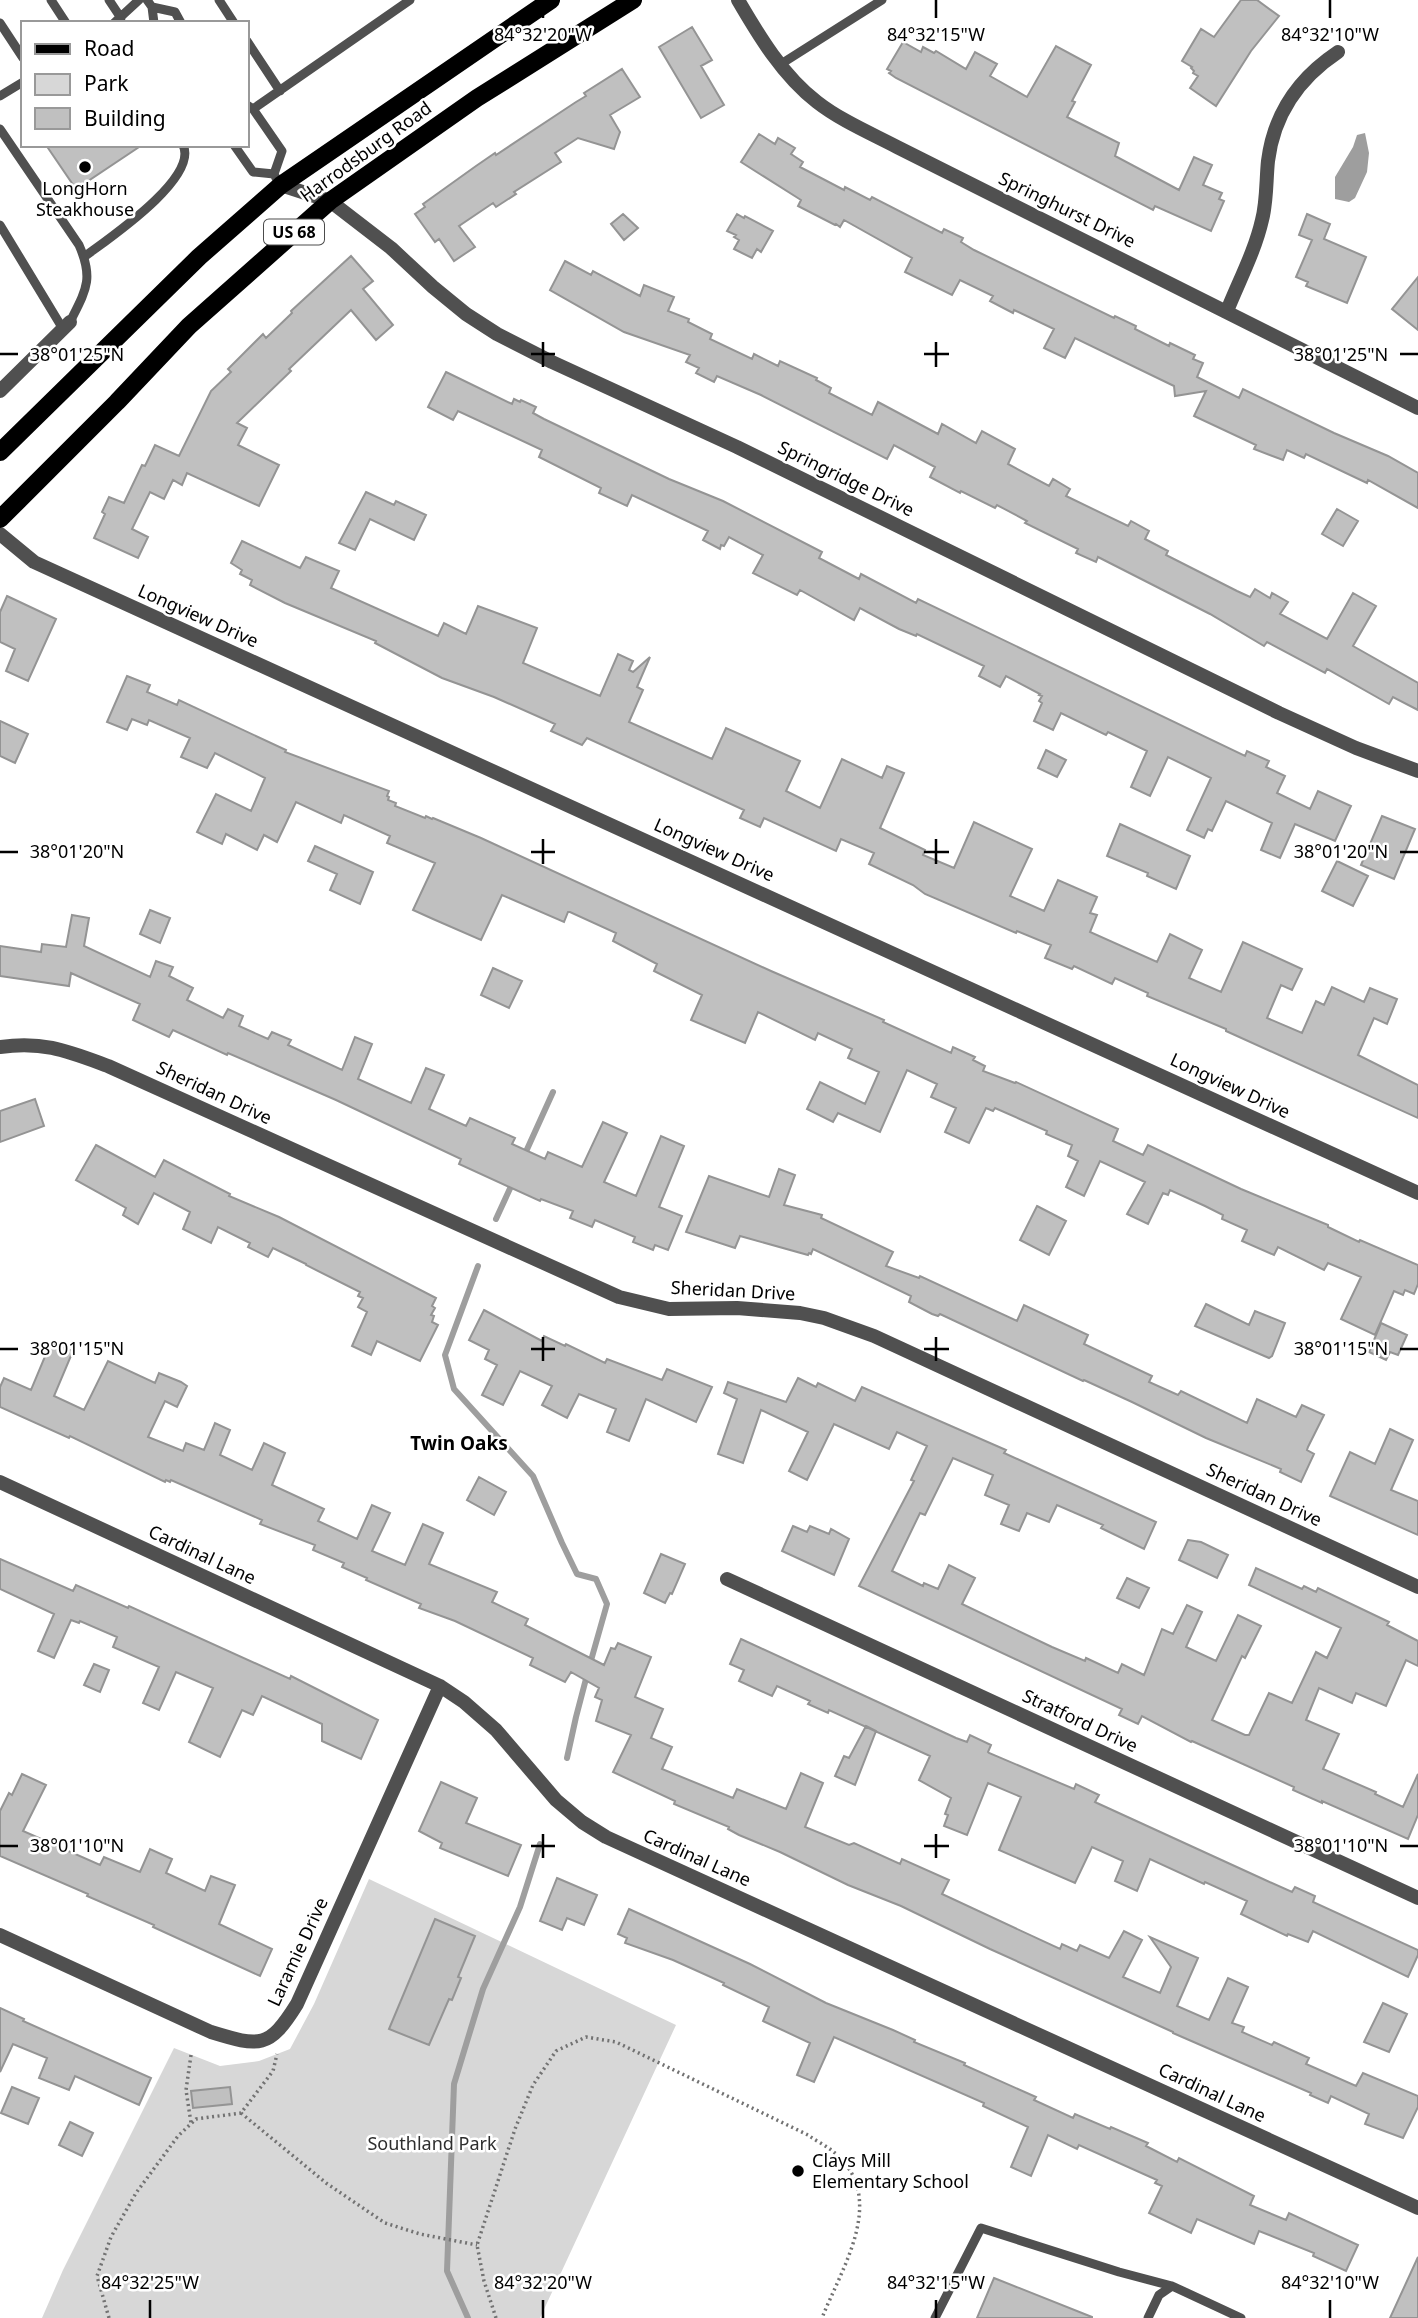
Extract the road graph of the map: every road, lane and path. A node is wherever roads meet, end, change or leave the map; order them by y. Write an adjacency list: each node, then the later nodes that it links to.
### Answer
1 (51, 0): 12 (lane)
2 (109, 0): 11 (lane)
3 (139, 0): 11 (lane)
4 (219, 0): 14 (lane)
5 (410, 0): 21 (lane)
6 (551, 0): 27 (main road, Harrodsburg Road / US 68)
7 (633, 0): 28 (main road, Harrodsburg Road / US 68)
8 (738, 0): 19 (street, Springhurst Drive)
9 (882, 0): 19 (lane)
10 (150, 4): 13 (lane)
11 (117, 20)
12 (65, 21)
13 (180, 21)
14 (233, 21)
15 (0, 23): 18 (lane)
16 (248, 43): 21 (lane)
17 (1338, 52): 31 (street)
18 (21, 55)
19 (781, 64): 31 (street, Springhurst Drive)
20 (21, 83): 22 (lane)
21 (280, 91): 23 (lane)
22 (0, 96)
23 (250, 107): 27 (lane)
24 (0, 129): 30 (lane)
25 (184, 147): 30 (lane)
26 (235, 147): 27 (lane)
27 (278, 180): 28 (street, Springridge Drive); 35 (main road, Harrodsburg Road / US 68)
28 (330, 201): 36 (main road, Harrodsburg Road / US 68); 38 (street, Springridge Drive)
29 (0, 225): 32 (lane)
30 (84, 257): 32 (lane)
31 (1227, 311): 34 (street, Springhurst Drive)
32 (66, 325): 33 (street)
33 (0, 391)
34 (1418, 408)
35 (0, 452)
36 (0, 519)
37 (0, 534): 40 (street, Longview Drive)
38 (1418, 771)
39 (0, 1047): 43 (street, Sheridan Drive)
40 (1418, 1193)
41 (0, 1482): 44 (street, Cardinal Lane)
42 (727, 1579): 45 (street, Stratford Drive)
43 (1418, 1587)
44 (440, 1686): 46 (street, Laramie Drive); 51 (street, Cardinal Lane)
45 (1418, 1898)
46 (0, 1935)
47 (191, 2054): 50 (path)
48 (273, 2071): 49 (path)
49 (241, 2113): 50 (path); 52 (path)
50 (191, 2123): 54 (path)
51 (1418, 2208)
52 (477, 2245): 55 (path); 56 (path)
53 (1172, 2286): 57 (lane); 58 (lane); 59 (lane)
54 (108, 2318)
55 (496, 2318)
56 (822, 2318)
57 (935, 2318)
58 (1148, 2318)
59 (1241, 2318)

